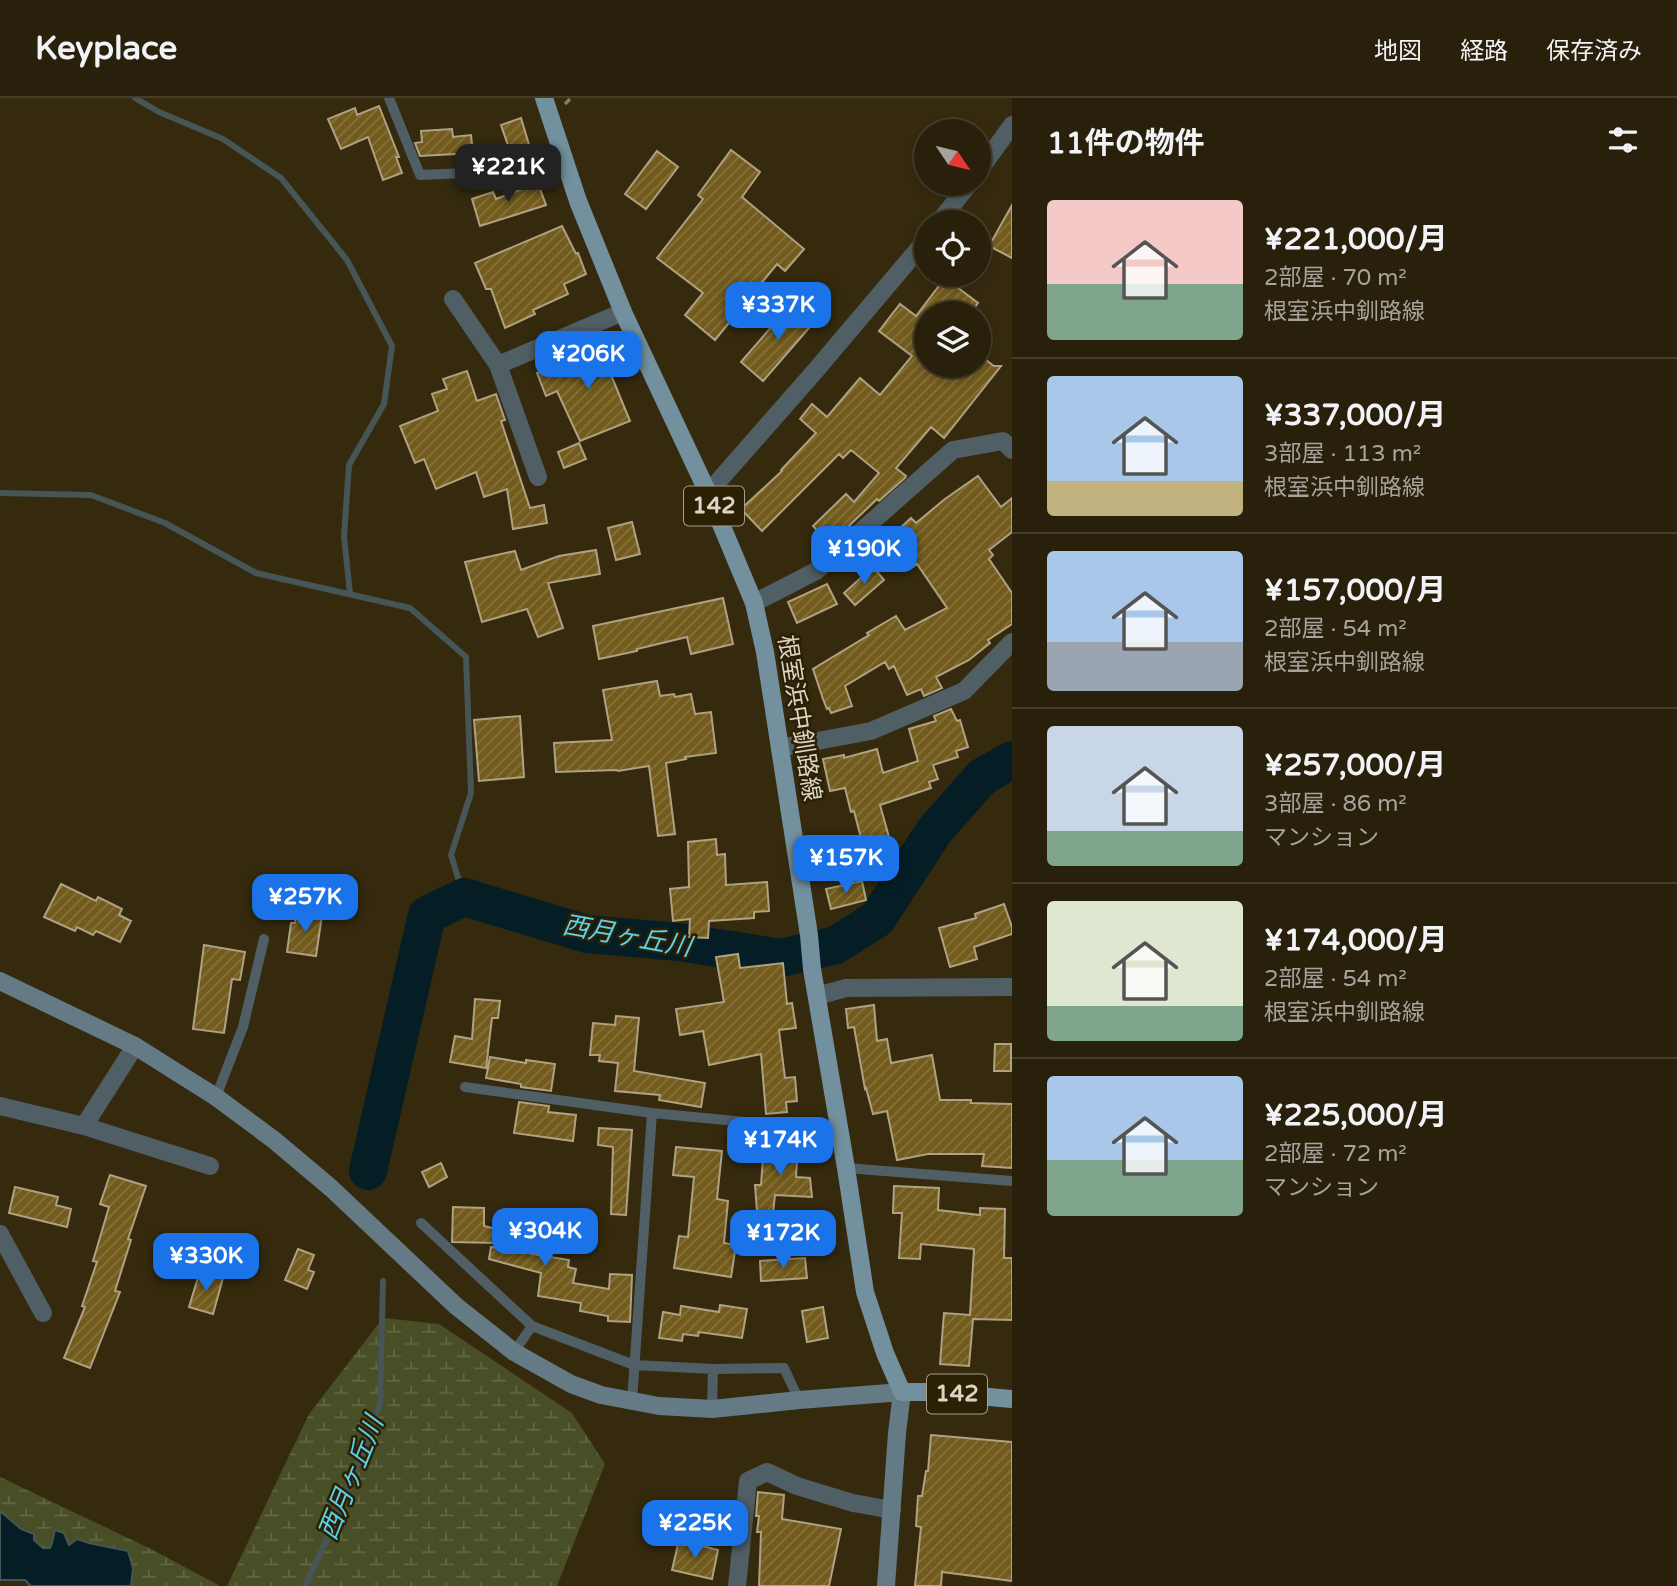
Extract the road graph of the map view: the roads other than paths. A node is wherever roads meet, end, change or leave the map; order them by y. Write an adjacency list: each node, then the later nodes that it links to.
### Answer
1 (389, 98): 5 (lane)
2 (544, 98): 5 (main road, 根室浜中釧路線 / 142)
3 (1012, 125): 4 (street)
4 (991, 154)
5 (568, 169): 10 (main road, 根室浜中釧路線 / 142)
6 (960, 196): 7 (street)
7 (948, 210)
8 (914, 254): 14 (street)
9 (453, 299): 11 (street)
10 (623, 312): 11 (street); 14 (main road, 根室浜中釧路線 / 142)
11 (498, 365): 13 (street)
12 (1012, 450): 15 (street)
13 (538, 477)
14 (708, 493): 15 (main road, 根室浜中釧路線 / 142)
15 (754, 603): 17 (main road, 根室浜中釧路線 / 142)
16 (1012, 642): 17 (street)
17 (780, 748): 21 (main road, 根室浜中釧路線 / 142)
18 (264, 939): 24 (lane)
19 (0, 981): 22 (street)
20 (1012, 987): 21 (street)
21 (817, 996): 28 (main road, 根室浜中釧路線 / 142)
22 (135, 1046): 24 (street); 27 (street)
23 (465, 1087): 26 (lane)
24 (216, 1097): 36 (street)
25 (0, 1107): 27 (street)
26 (652, 1113): 28 (lane); 37 (lane)
27 (84, 1126): 29 (street)
28 (840, 1131): 30 (main road, 根室浜中釧路線 / 142)
29 (210, 1166)
30 (846, 1168): 31 (lane); 39 (main road, 根室浜中釧路線 / 142)
31 (1012, 1181)
32 (421, 1223): 35 (lane)
33 (0, 1234): 34 (street)
34 (43, 1312)
35 (532, 1326): 36 (lane); 37 (lane)
36 (513, 1352): 42 (street)
37 (634, 1365): 38 (lane); 42 (lane)
38 (713, 1369): 41 (lane); 43 (lane)
39 (902, 1392): 40 (main road, 142); 41 (street); 44 (street)
40 (1012, 1399)
41 (799, 1400): 43 (street)
42 (632, 1401): 43 (street)
43 (712, 1409)
44 (892, 1510): 45 (street); 46 (street)
45 (737, 1586)
46 (886, 1586)

